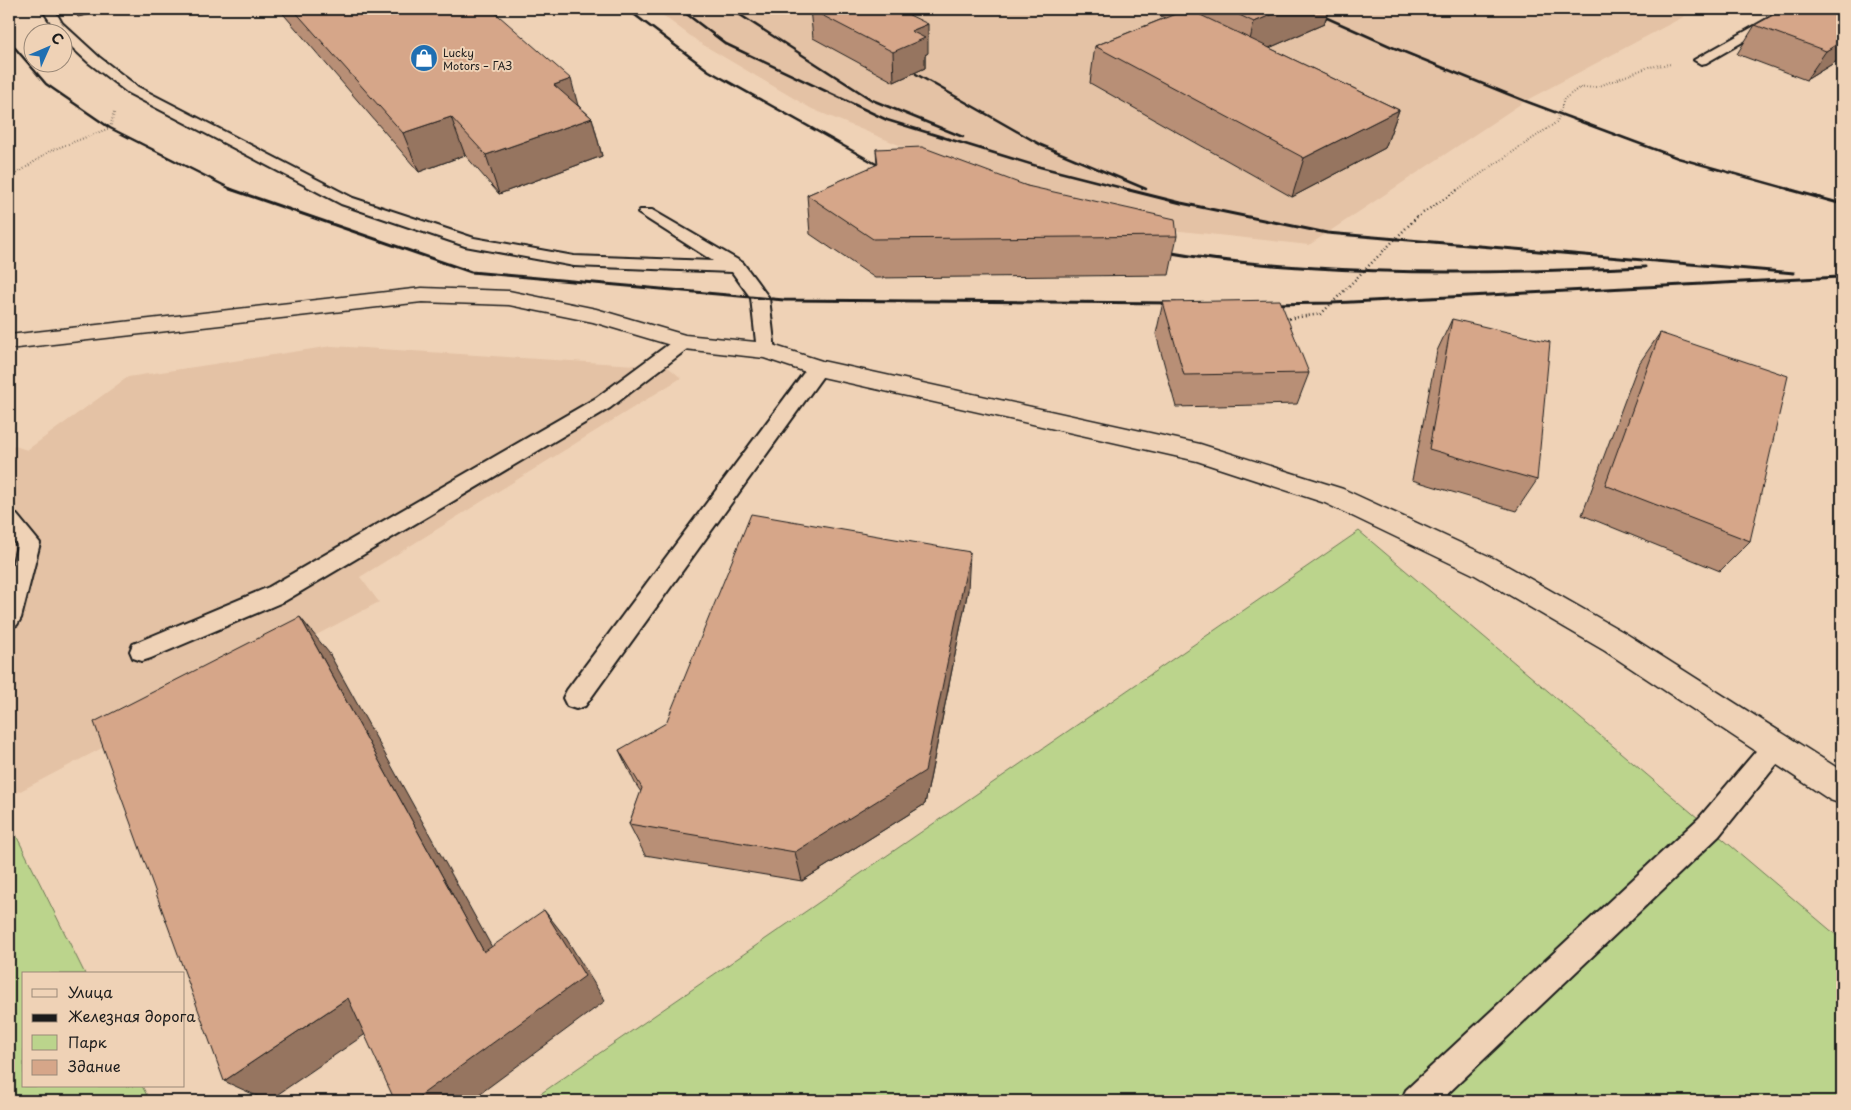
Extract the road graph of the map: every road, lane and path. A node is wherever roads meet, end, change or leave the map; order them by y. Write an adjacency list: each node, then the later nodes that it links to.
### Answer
1 (48, 9): 4 (lane)
2 (1794, 9): 3 (lane)
3 (1701, 60): 10 (path)
4 (132, 90): 7 (path); 9 (lane)
5 (1838, 110): 6 (path)
6 (1842, 112)
7 (9, 178)
8 (646, 213): 9 (lane)
9 (737, 267): 13 (lane)
10 (1285, 318)
11 (9, 342): 12 (street)
12 (684, 342): 13 (street); 17 (lane)
13 (766, 351): 14 (street)
14 (818, 368): 18 (lane); 19 (street)
15 (9, 521): 16 (lane)
16 (9, 618)
17 (142, 651)
18 (576, 698)
19 (1776, 746): 20 (street); 21 (lane)
20 (1842, 789)
21 (1417, 1101)

